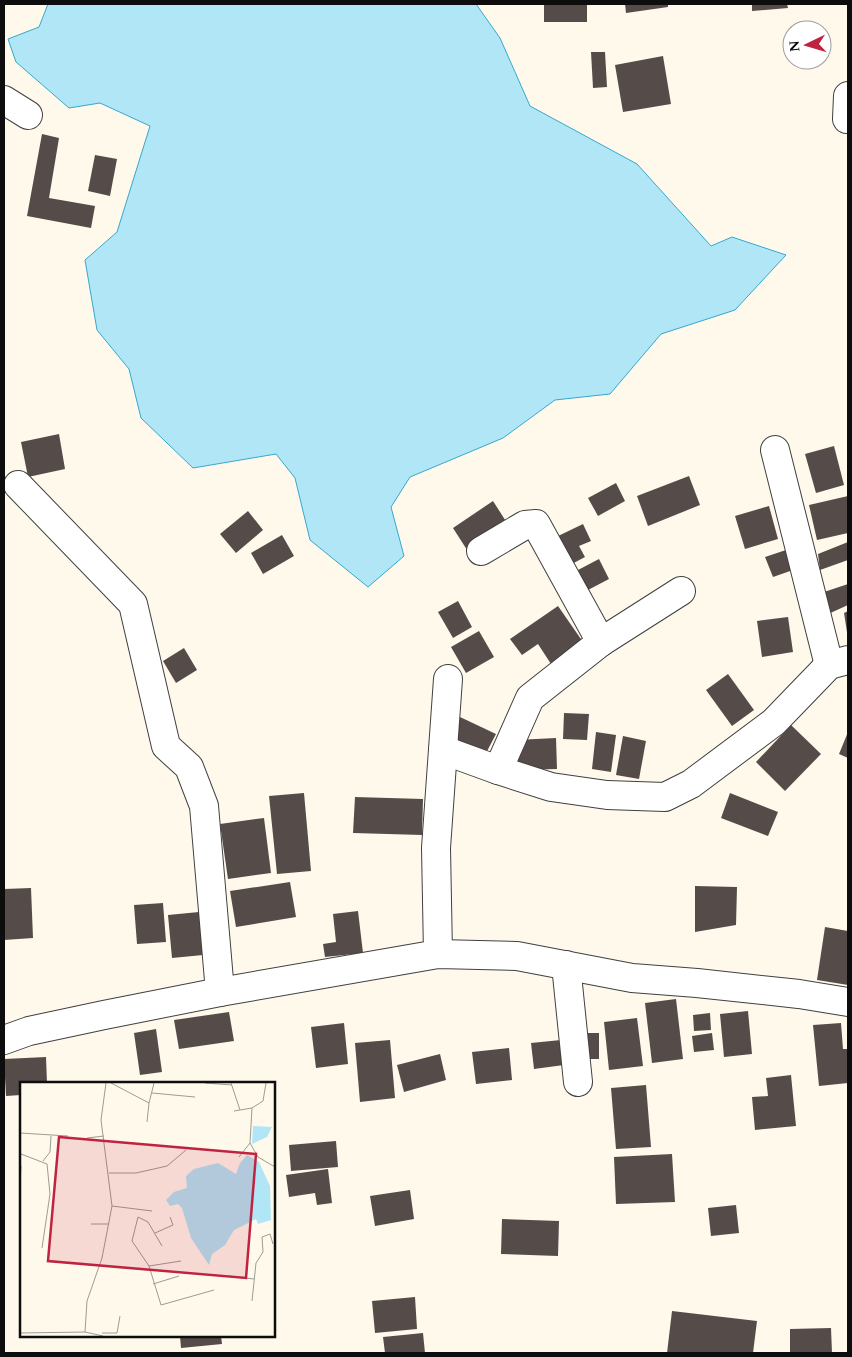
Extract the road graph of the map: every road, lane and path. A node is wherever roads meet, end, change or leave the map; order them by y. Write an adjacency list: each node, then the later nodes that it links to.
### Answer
1 (4, 100): 2 (street)
2 (28, 115)
3 (775, 450): 8 (street)
4 (18, 485): 14 (street)
5 (482, 551): 7 (street)
6 (681, 591): 7 (street)
7 (601, 642): 11 (street)
8 (839, 662): 11 (street)
9 (448, 679): 10 (street)
10 (443, 750): 11 (street); 12 (street)
11 (498, 770)
12 (438, 954): 13 (street); 14 (street)
13 (566, 965): 15 (street); 17 (street)
14 (220, 992): 16 (street)
15 (848, 1002)
16 (4, 1040)
17 (578, 1082)

